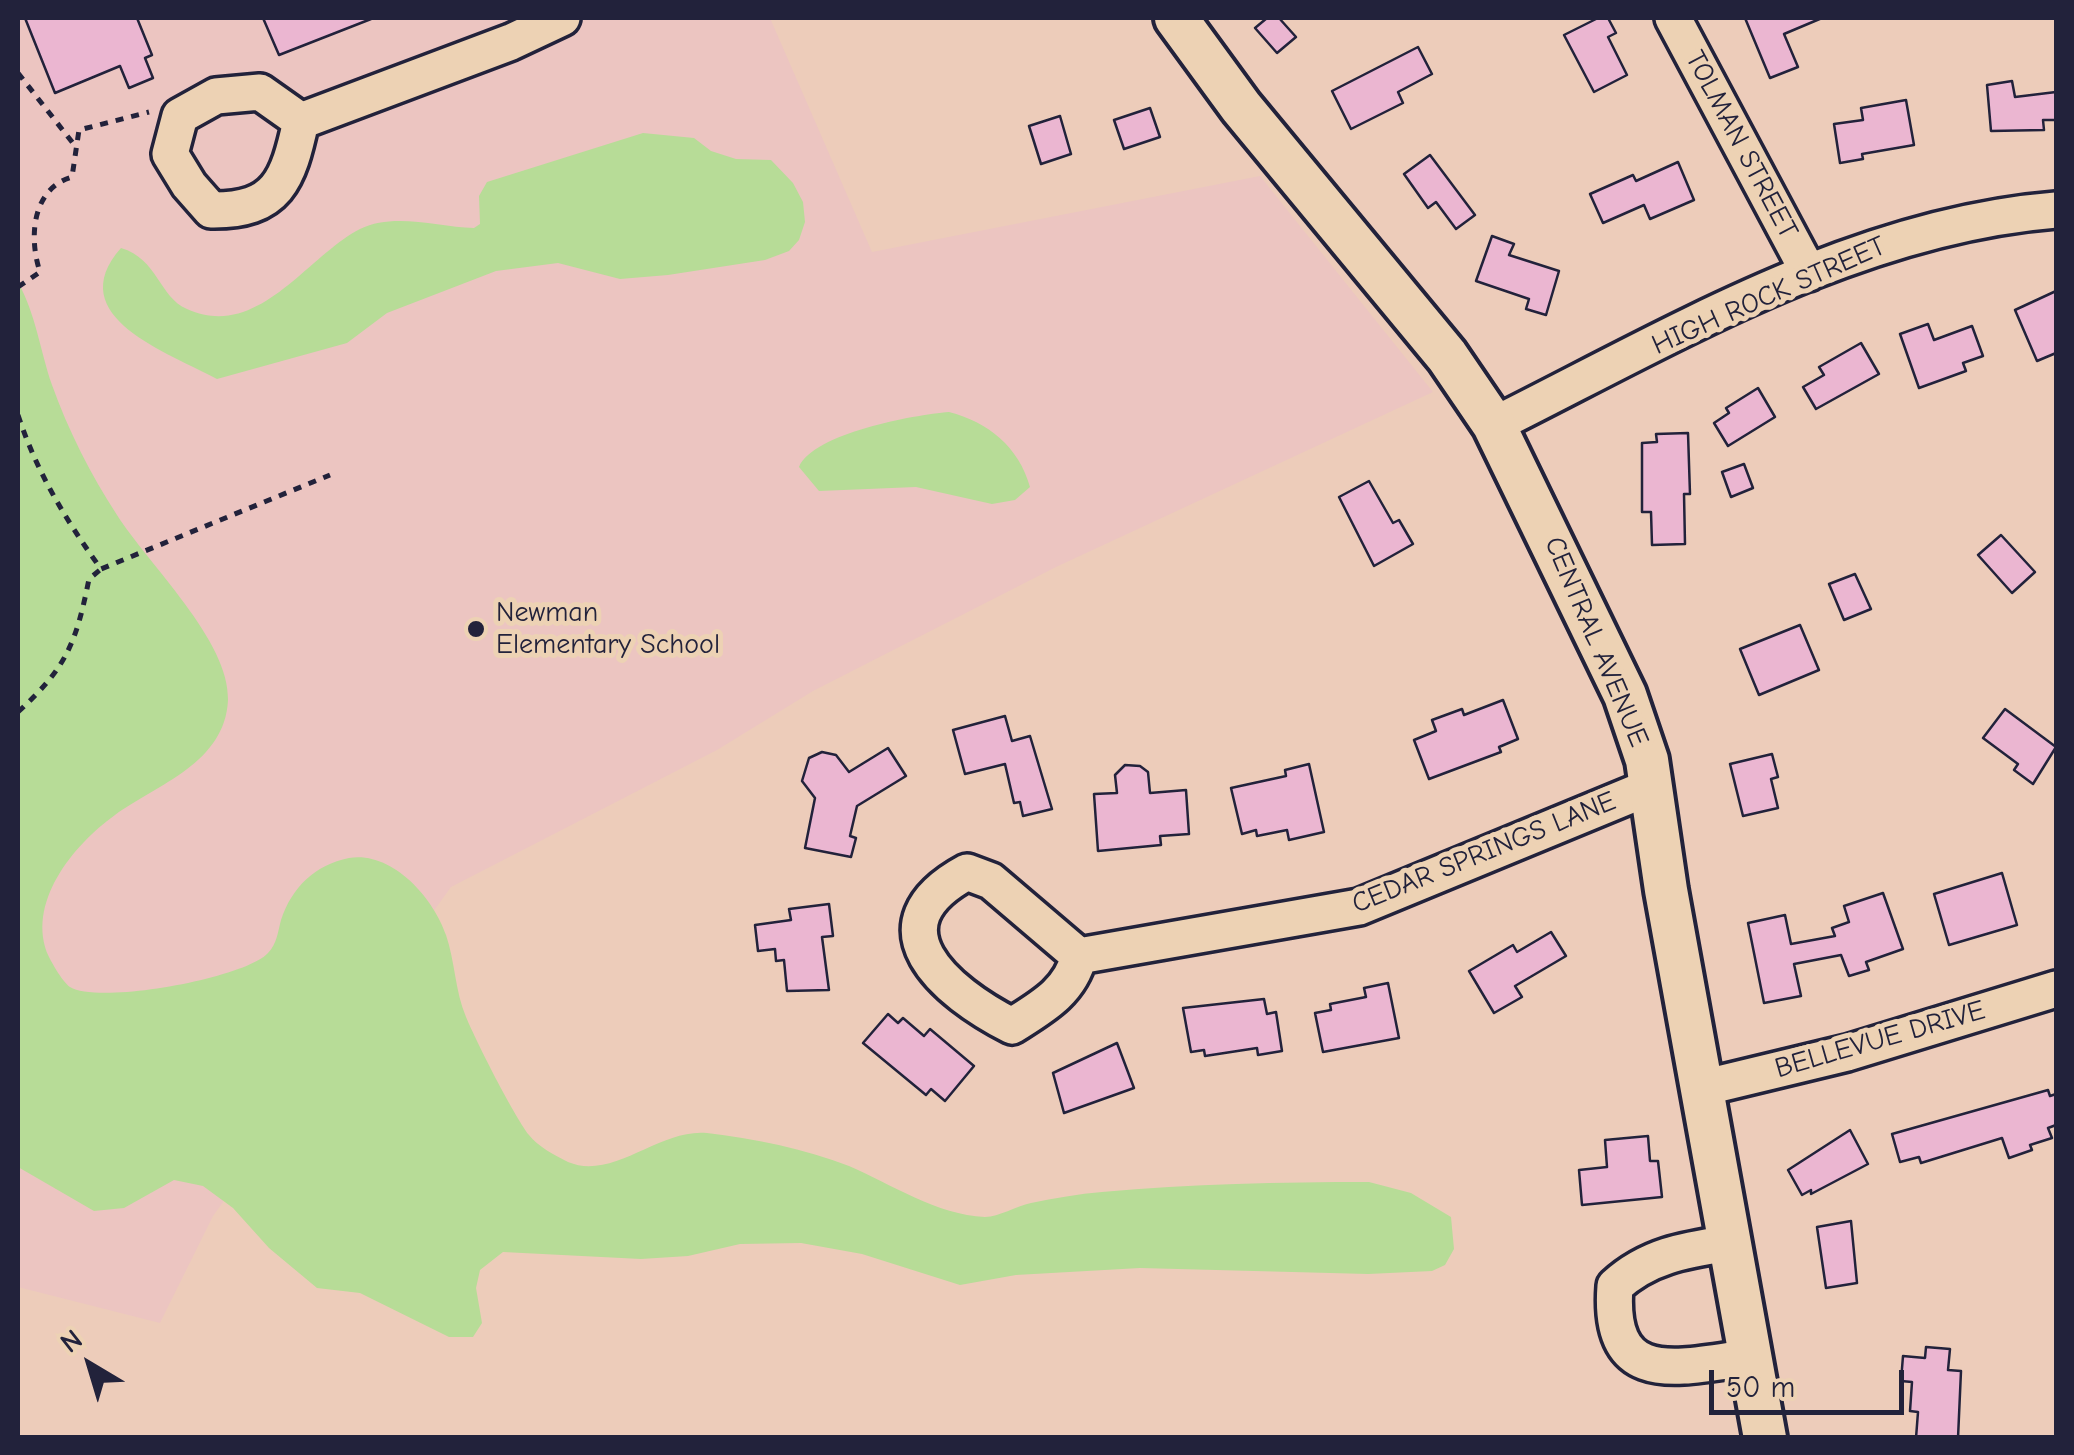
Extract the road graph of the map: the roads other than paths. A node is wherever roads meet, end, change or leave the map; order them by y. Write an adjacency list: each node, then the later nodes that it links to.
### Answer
1 (562, 18): 4 (street)
2 (1176, 18): 8 (main road, CENTRAL AVENUE)
3 (1673, 18): 7 (street, TOLMAN STREET)
4 (506, 30): 5 (street)
5 (300, 121)
6 (2056, 210): 7 (street, HIGH ROCK STREET)
7 (1809, 273): 8 (street, HIGH ROCK STREET)
8 (1494, 425): 9 (main road, CENTRAL AVENUE)
9 (1650, 787): 10 (street, CEDAR SPRINGS LANE); 12 (main road, CENTRAL AVENUE)
10 (1080, 956): 10 (street)
11 (2056, 990): 12 (street, BELLEVUE DRIVE)
12 (1702, 1088): 13 (main road, CENTRAL AVENUE)
13 (1731, 1243): 14 (main road, CENTRAL AVENUE); 14 (street)
14 (1752, 1357): 15 (main road, CENTRAL AVENUE)
15 (1766, 1438)

